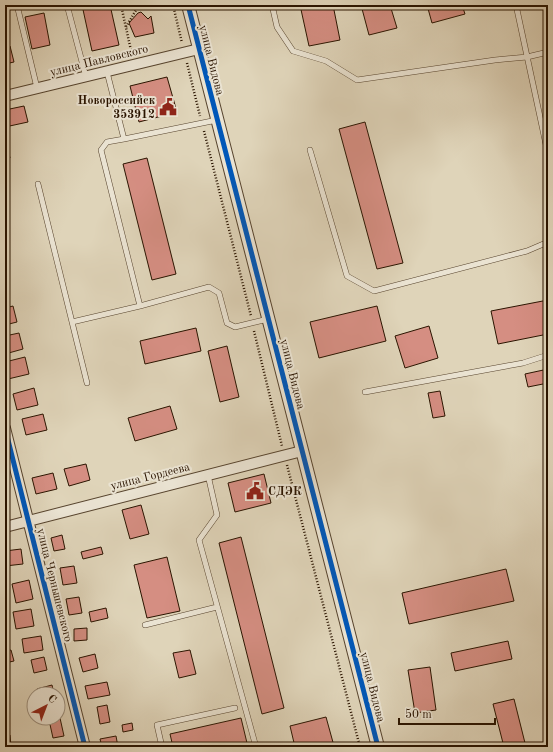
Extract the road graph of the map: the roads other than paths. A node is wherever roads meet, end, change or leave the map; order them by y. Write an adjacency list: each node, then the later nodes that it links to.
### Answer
1 (17, 5): 11 (lane)
2 (67, 5): 10 (lane)
3 (188, 5): 6 (street, улица Видова)
4 (272, 5): 8 (lane)
5 (516, 5): 8 (lane)
6 (199, 49): 9 (street, улица Павловского); 13 (street, улица Видова)
7 (548, 52): 8 (lane)
8 (527, 57): 16 (lane)
9 (107, 72): 10 (street, улица Павловского); 14 (lane)
10 (86, 77): 11 (street, улица Павловского)
11 (37, 88): 12 (street, улица Павловского)
12 (5, 96)
13 (218, 120): 14 (lane); 20 (street, улица Видова)
14 (124, 139): 19 (lane)
15 (310, 150): 18 (lane)
16 (548, 154)
17 (38, 184): 21 (lane)
18 (548, 242)
19 (140, 306): 20 (lane); 21 (lane)
20 (268, 319): 26 (street, улица Видова)
21 (72, 322): 23 (lane)
22 (548, 355): 24 (lane)
23 (87, 383)
24 (365, 392)
25 (5, 428): 28 (street, улица Чернышевского)
26 (302, 451): 27 (street, улица Гордеева); 36 (street, улица Видова)
27 (208, 475): 28 (street, улица Гордеева); 30 (lane)
28 (28, 521): 29 (street, улица Гордеева); 33 (street, улица Чернышевского)
29 (5, 527)
30 (218, 607): 31 (lane); 35 (lane)
31 (145, 625)
32 (235, 708): 34 (lane)
33 (85, 747)
34 (162, 747)
35 (256, 747)
36 (378, 747)

